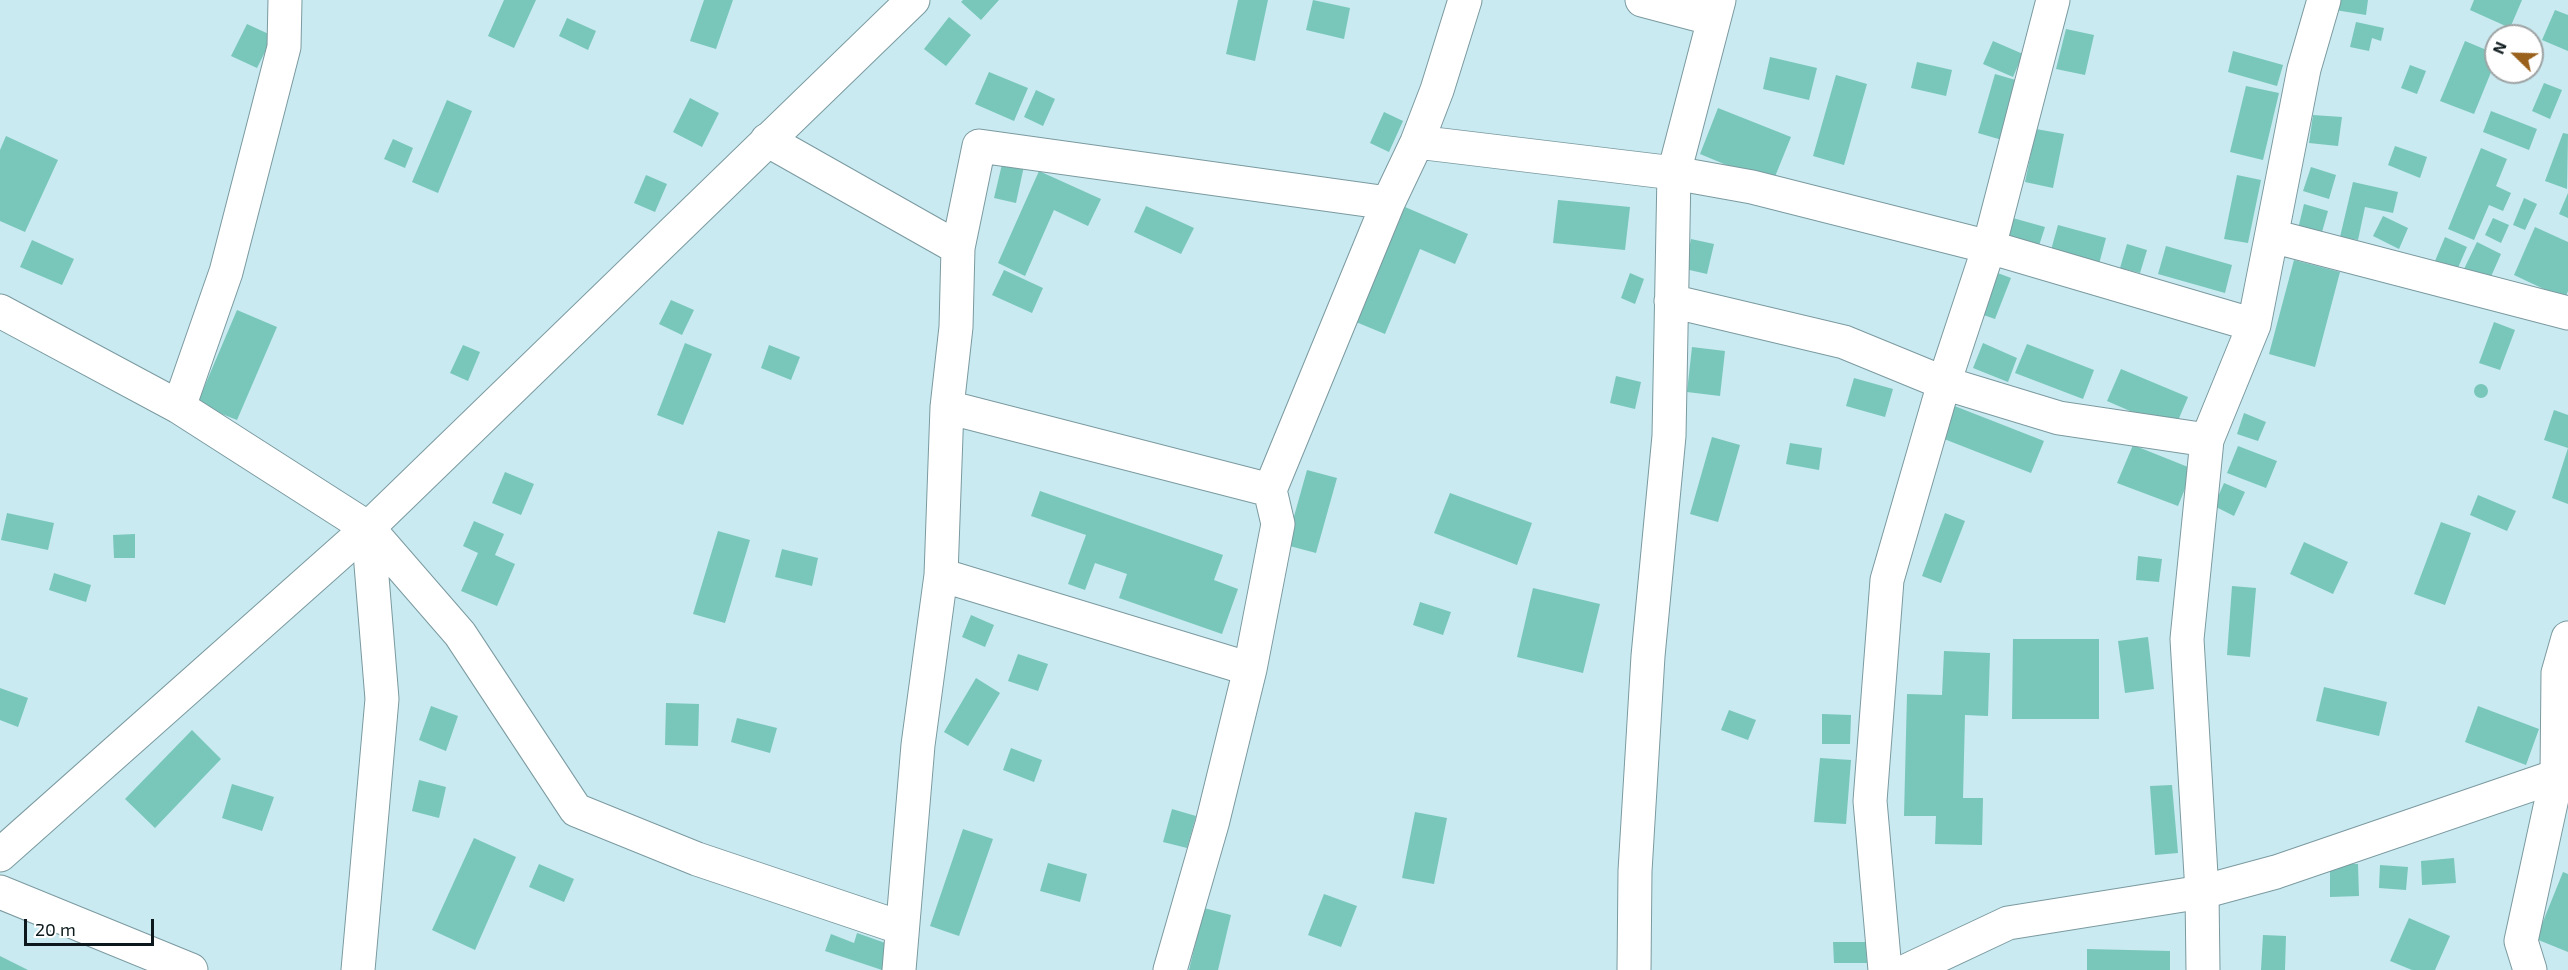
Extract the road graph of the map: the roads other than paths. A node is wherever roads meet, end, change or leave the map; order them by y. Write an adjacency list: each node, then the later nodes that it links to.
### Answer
1 (285, 0): 20 (street)
2 (913, 0): 8 (street)
3 (1465, 0): 9 (street)
4 (1642, 0): 7 (street)
5 (2053, 0): 14 (street)
6 (2324, 0): 12 (street)
7 (1716, 10): 10 (street)
8 (767, 140): 13 (street); 24 (street)
9 (1417, 142): 10 (street); 11 (street)
10 (1674, 173): 14 (street); 15 (street)
11 (1388, 203): 13 (street); 23 (street)
12 (2272, 236): 17 (street); 18 (street)
13 (958, 248): 21 (street)
14 (1989, 248): 18 (street); 19 (street)
15 (1671, 301): 19 (street); 37 (street)
16 (0, 311): 20 (street)
17 (2568, 313)
18 (2254, 325): 22 (street)
19 (1944, 383): 22 (street); 38 (street)
20 (179, 407): 24 (street)
21 (947, 407): 23 (street); 25 (street)
22 (2207, 440): 31 (street)
23 (1270, 490): 27 (street)
24 (368, 528): 29 (street); 32 (street); 34 (street)
25 (941, 574): 27 (street); 32 (street)
26 (2568, 638): 28 (street)
27 (1250, 669): 36 (street)
28 (2562, 774): 31 (street); 41 (street)
29 (0, 855)
30 (0, 892): 33 (street)
31 (2202, 892): 39 (street); 40 (street)
32 (902, 928): 35 (street)
33 (191, 970)
34 (358, 970)
35 (899, 970)
36 (1170, 970)
37 (1634, 970)
38 (1885, 970)
39 (1908, 970)
40 (2203, 970)
41 (2530, 970)

